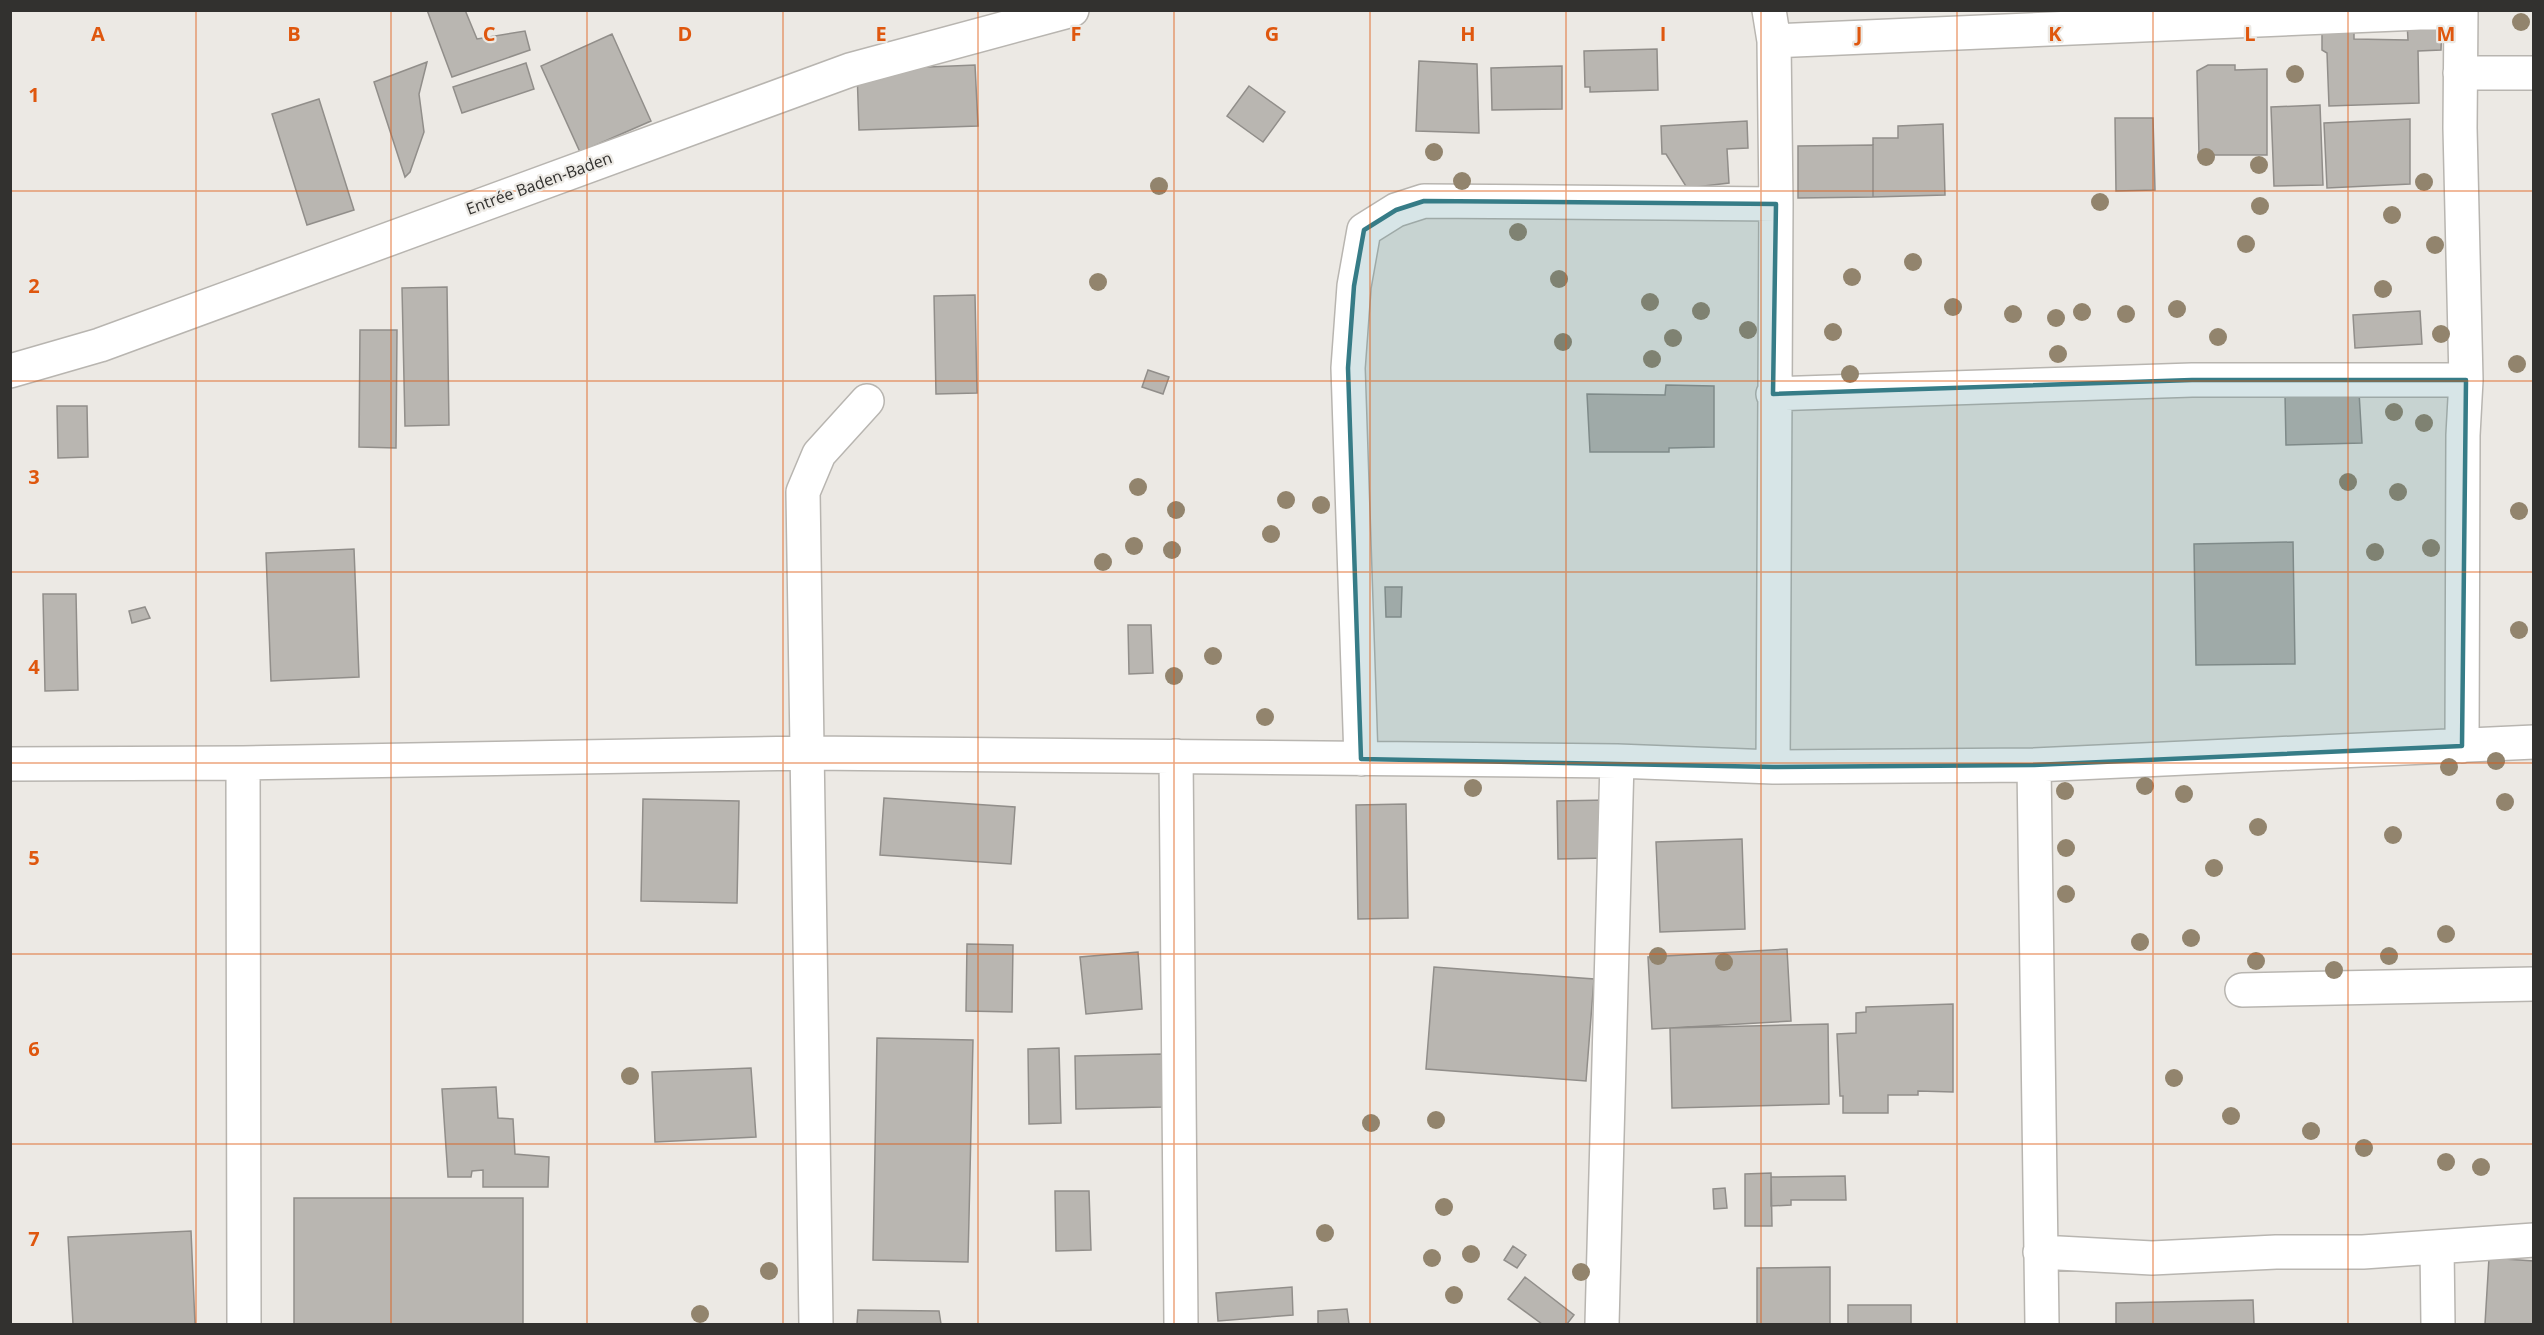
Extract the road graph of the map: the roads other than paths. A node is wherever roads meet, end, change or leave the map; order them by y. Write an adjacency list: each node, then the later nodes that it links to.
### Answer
1 (1072, 10): 7 (street, Entrée Baden-Baden)
2 (2461, 12): 3 (street); 4 (street)
3 (1772, 26): 6 (street)
4 (2460, 73): 5 (street); 8 (street)
5 (2534, 73)
6 (1776, 204): 9 (street); 15 (street)
7 (10, 371)
8 (2466, 380): 9 (street); 12 (street)
9 (1773, 394): 20 (street)
10 (867, 401): 13 (street)
11 (2534, 742): 12 (street)
12 (2462, 747): 19 (street)
13 (808, 753): 14 (street); 17 (street); 27 (street)
14 (1176, 756): 15 (street); 28 (street)
15 (1361, 759): 16 (street)
16 (1617, 761): 20 (street); 29 (street)
17 (243, 763): 18 (street); 26 (street)
18 (10, 764)
19 (2034, 765): 20 (street); 25 (street)
20 (1773, 767)
21 (2534, 984): 22 (street)
22 (2242, 990)
23 (2534, 1240): 24 (street)
24 (2437, 1247): 25 (street); 31 (street)
25 (2040, 1252): 30 (street)
26 (244, 1324)
27 (816, 1324)
28 (1181, 1324)
29 (1602, 1324)
30 (2042, 1324)
31 (2438, 1324)

